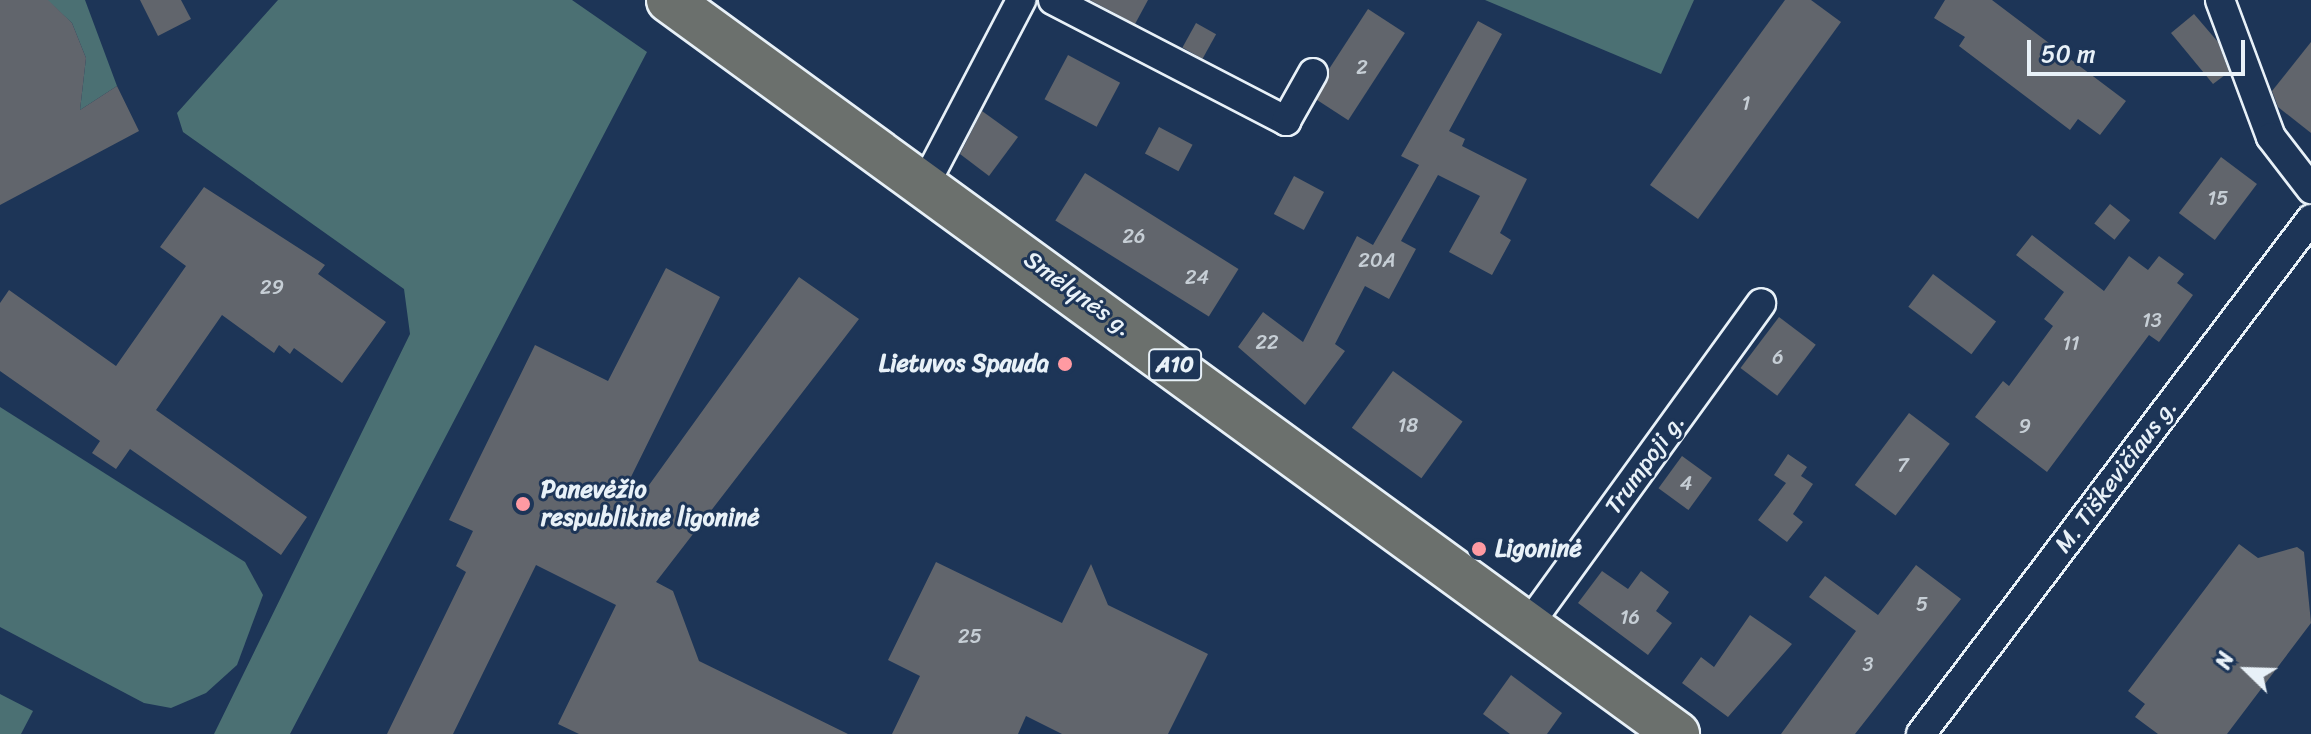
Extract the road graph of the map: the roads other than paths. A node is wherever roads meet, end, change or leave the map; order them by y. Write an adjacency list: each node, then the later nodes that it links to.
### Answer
1 (669, 0): 6 (highway, Smėlynės g. / A10)
2 (1021, 0): 6 (street)
3 (1053, 0): 5 (street)
4 (2220, 0): 7 (street)
5 (1313, 73)
6 (925, 184): 10 (highway, Smėlynės g. / A10)
7 (2311, 189)
8 (2311, 219): 12 (street, M. Tiškevičiaus g.)
9 (1761, 303): 10 (street, Trumpoji g.)
10 (1529, 624): 11 (highway, Smėlynės g. / A10)
11 (1677, 734)
12 (1921, 734)

